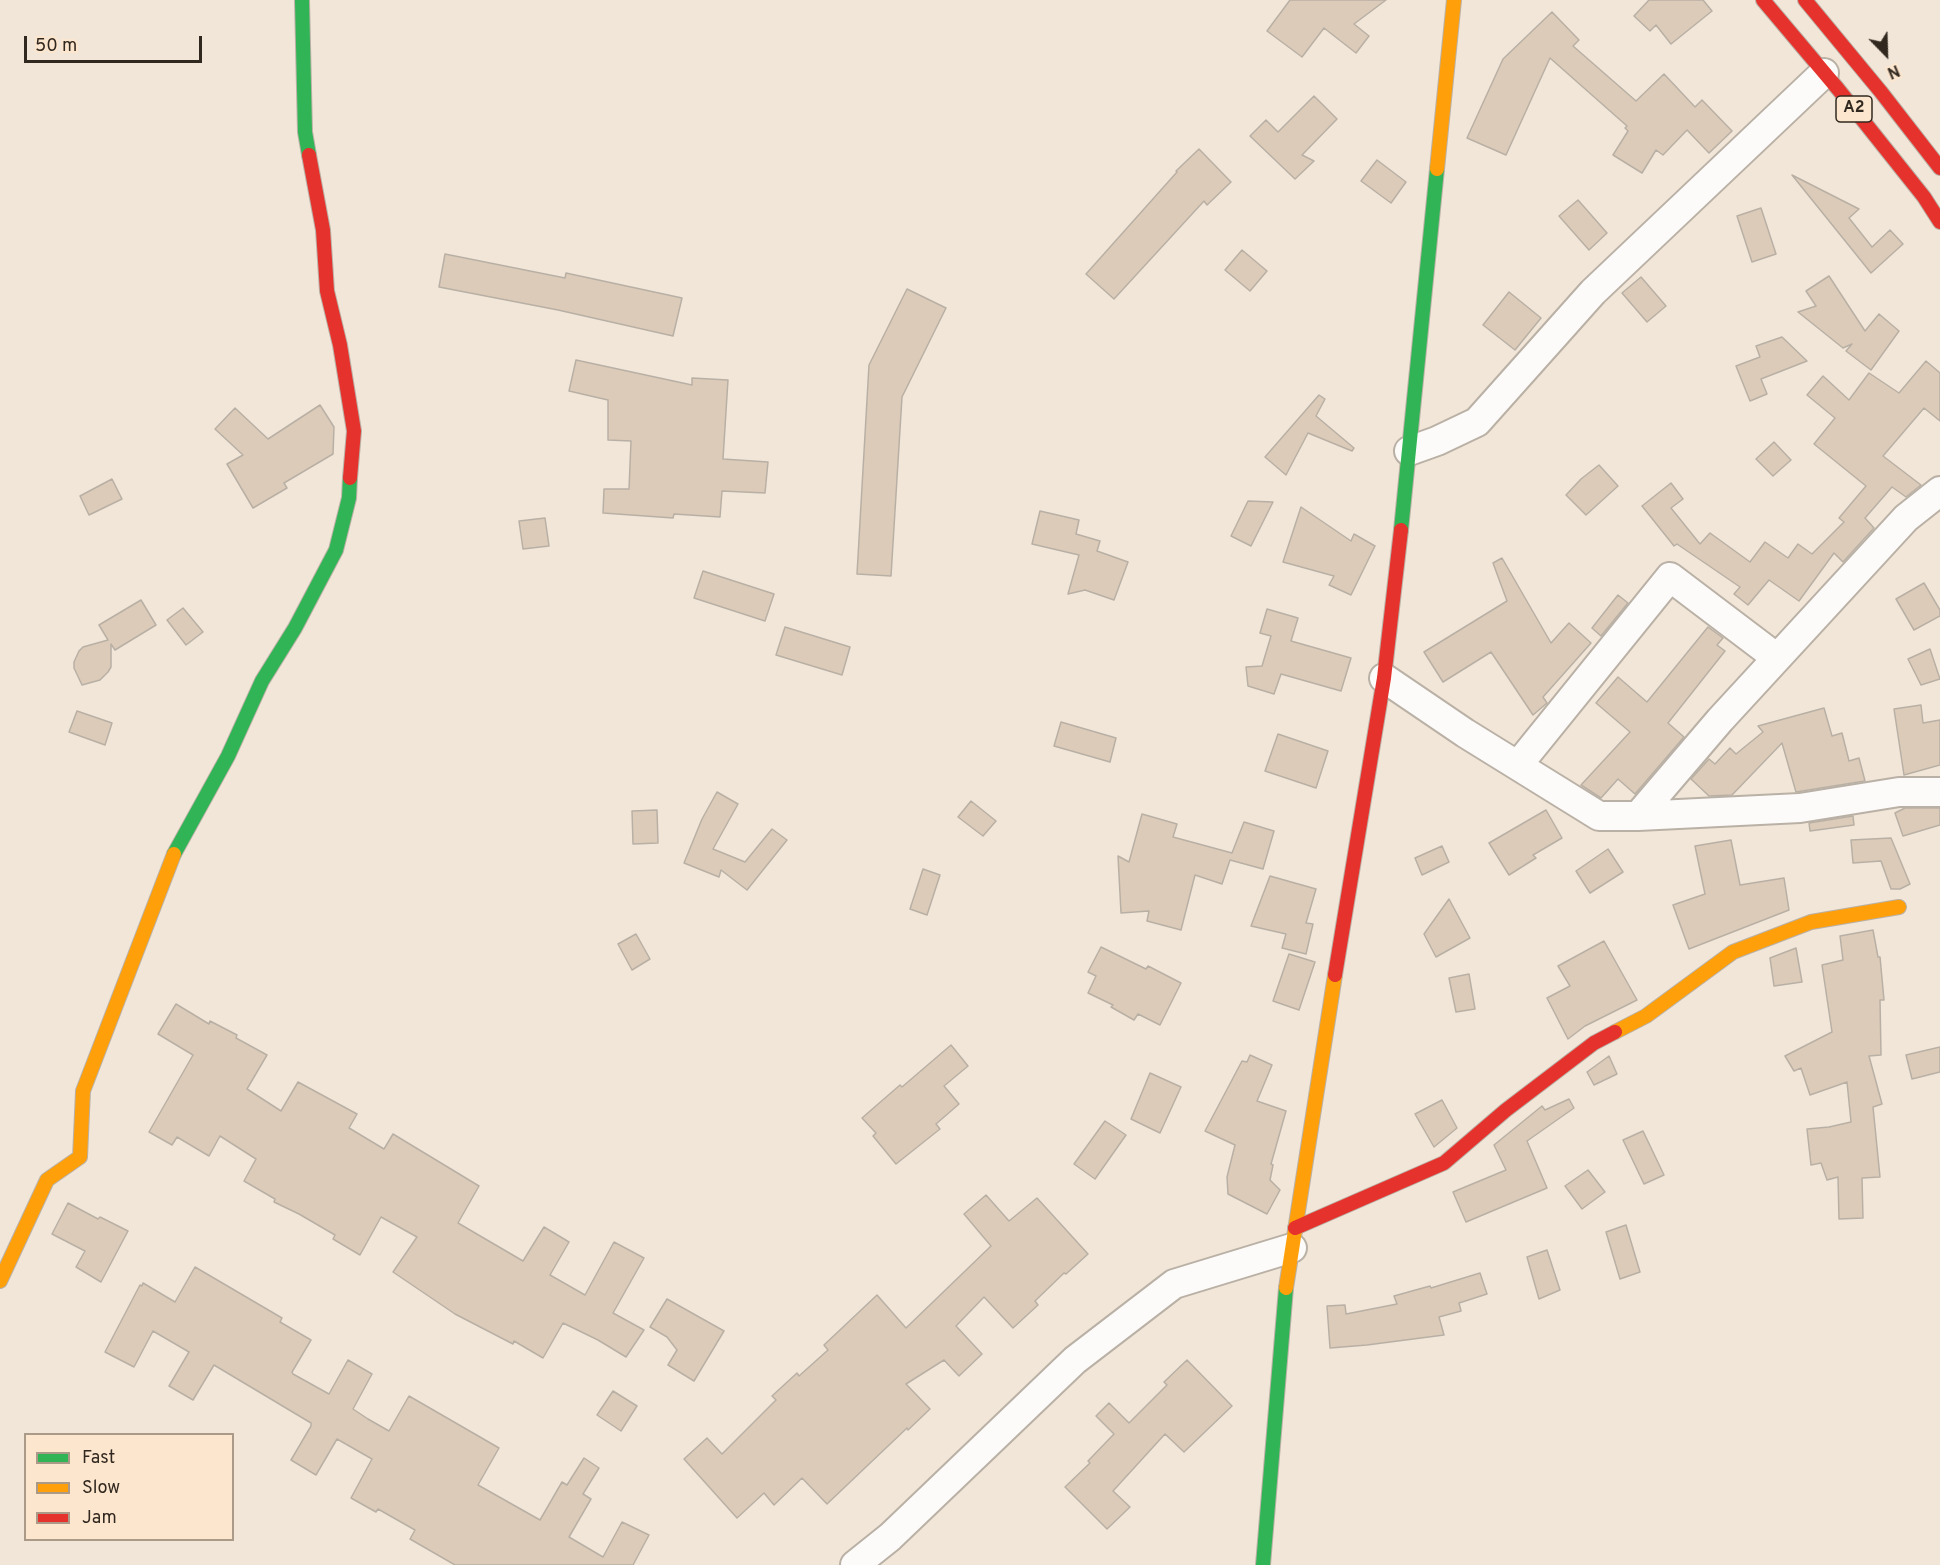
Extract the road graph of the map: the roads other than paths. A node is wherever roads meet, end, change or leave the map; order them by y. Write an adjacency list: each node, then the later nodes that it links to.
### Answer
1 (302, 0): 17 (main road)
2 (1454, 0): 8 (main road)
3 (1763, 0): 5 (main road, A2)
4 (1805, 0): 6 (main road, A2)
5 (1824, 73): 7 (main road, A2); 8 (street)
6 (1940, 168)
7 (1940, 222)
8 (1409, 451): 11 (main road)
9 (1940, 491): 10 (street)
10 (1777, 658): 12 (street); 14 (street)
11 (1384, 678): 12 (street); 16 (main road)
12 (1518, 765): 14 (street)
13 (1940, 792): 14 (street)
14 (1638, 816)
15 (1899, 907): 16 (main road)
16 (1294, 1238): 18 (street); 19 (main road)
17 (0, 1281)
18 (855, 1565)
19 (1263, 1565)

